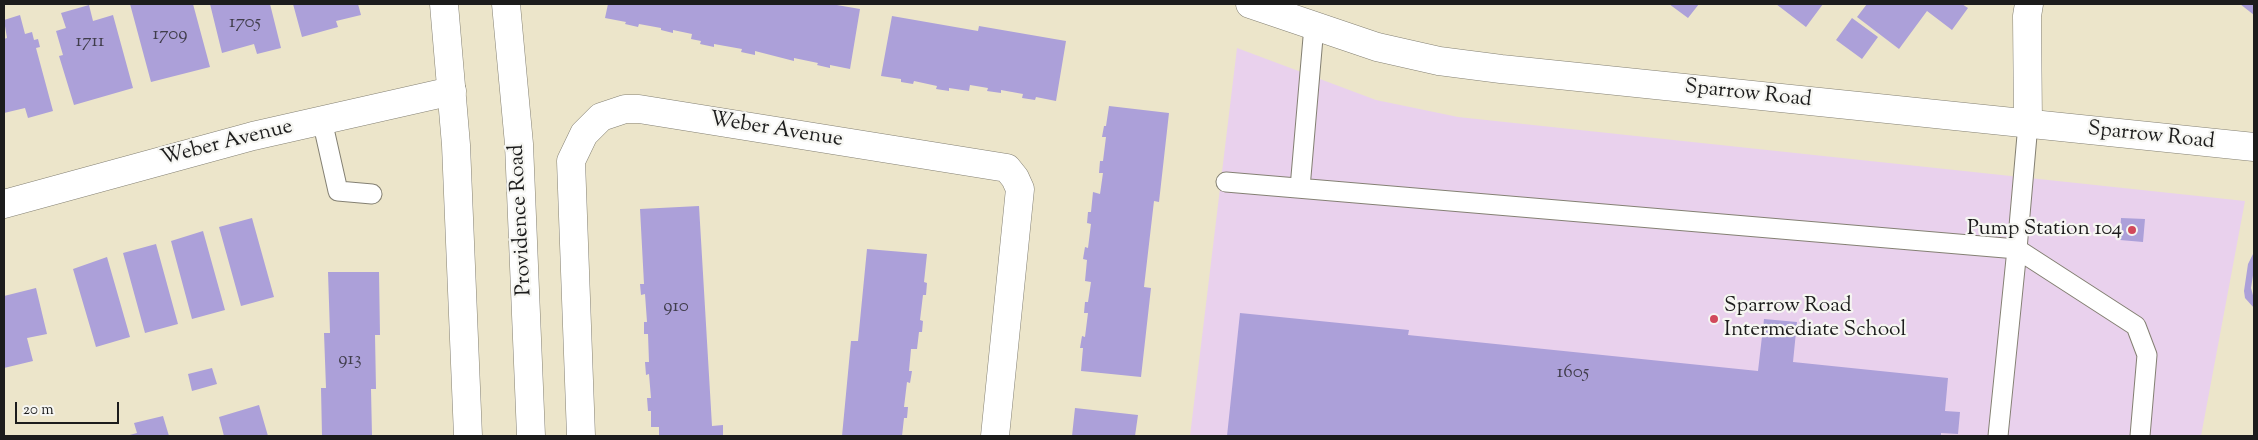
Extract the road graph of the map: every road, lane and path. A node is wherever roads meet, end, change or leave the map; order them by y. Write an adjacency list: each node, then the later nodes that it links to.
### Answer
1 (444, 4): 6 (street)
2 (506, 4): 16 (street, Providence Road)
3 (1250, 4): 5 (street, Sparrow Road)
4 (2029, 4): 8 (street)
5 (1314, 26): 8 (street, Sparrow Road); 11 (lane)
6 (452, 91): 7 (street, Weber Avenue); 15 (street)
7 (322, 120): 12 (lane); 13 (street, Weber Avenue)
8 (2028, 124): 9 (street, Sparrow Road); 14 (lane)
9 (2254, 147)
10 (1226, 182): 11 (lane)
11 (1300, 188): 14 (lane)
12 (372, 194)
13 (4, 204)
14 (2016, 249): 19 (lane); 20 (lane)
15 (468, 436)
16 (531, 436)
17 (581, 436): 18 (street, Weber Avenue)
18 (995, 436)
19 (1998, 436)
20 (2140, 436)

